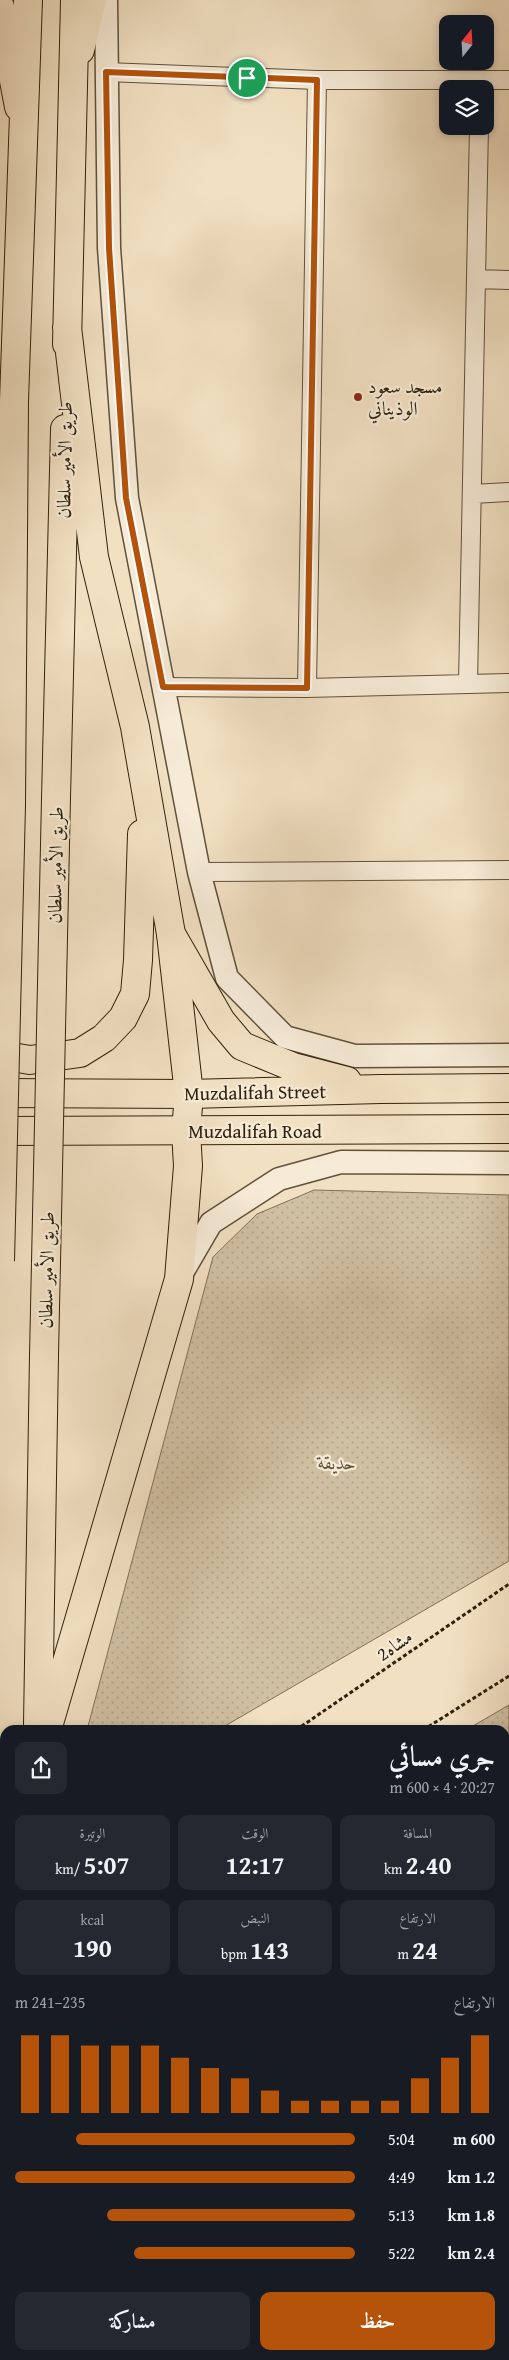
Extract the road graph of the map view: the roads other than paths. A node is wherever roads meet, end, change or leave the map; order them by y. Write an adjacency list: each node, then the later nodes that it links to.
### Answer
1 (28, 0): 12 (highway)
2 (75, 0): 9 (highway, طريق الأمير سلطان)
3 (92, 0): 9 (highway)
4 (106, 0): 6 (street)
5 (0, 7): 12 (highway)
6 (106, 72): 7 (street); 23 (street)
7 (317, 80): 11 (street); 24 (street)
8 (509, 80): 10 (street)
9 (73, 81): 16 (highway, طريق الأمير سلطان)
10 (494, 83)
11 (439, 84)
12 (23, 130): 17 (highway)
13 (479, 135): 14 (street)
14 (476, 279): 15 (street); 20 (street)
15 (509, 280)
16 (67, 327): 25 (highway); 44 (highway, طريق الأمير سلطان, bridge)
17 (14, 401): 18 (highway); 42 (highway, bridge)
18 (0, 459)
19 (509, 492): 20 (street)
20 (472, 494): 22 (street)
21 (509, 683): 22 (street)
22 (468, 684): 24 (street)
23 (163, 687): 24 (street); 27 (street)
24 (307, 688)
25 (143, 771): 28 (highway); 29 (highway)
26 (509, 870): 27 (street)
27 (199, 872): 30 (street)
28 (171, 934): 33 (highway); 36 (highway)
29 (0, 1055)
30 (509, 1055)
31 (509, 1074): 33 (highway)
32 (509, 1088): 33 (highway, Muzdalifah Street)
33 (381, 1089): 35 (highway, Muzdalifah Street)
34 (0, 1092): 36 (highway, Muzdalifah Street)
35 (222, 1093): 36 (highway, Muzdalifah Street); 40 (highway)
36 (189, 1094): 39 (highway)
37 (509, 1129): 40 (highway, Muzdalifah Road)
38 (0, 1131): 39 (highway, Muzdalifah Road)
39 (186, 1131): 40 (highway, Muzdalifah Road); 43 (highway)
40 (222, 1131)
41 (509, 1163): 43 (street)
42 (0, 1261)
43 (179, 1279): 45 (highway)
44 (38, 1725)
45 (48, 1725)

